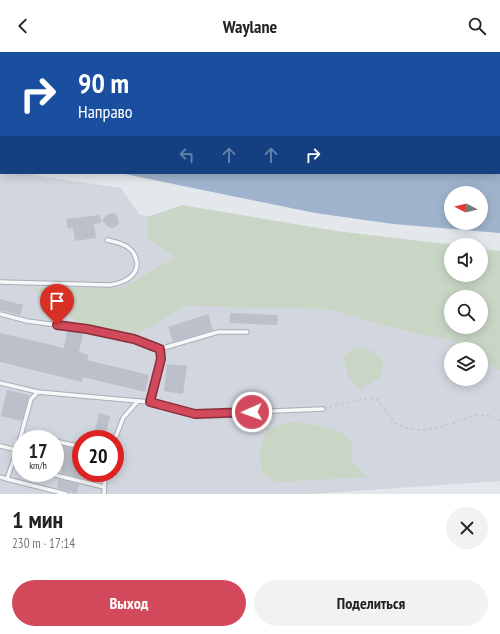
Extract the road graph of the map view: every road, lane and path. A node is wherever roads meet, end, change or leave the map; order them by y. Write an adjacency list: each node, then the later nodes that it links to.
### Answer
1 (107, 240): 2 (lane)
2 (0, 282)
3 (0, 314): 5 (lane)
4 (247, 332): 5 (lane)
5 (160, 349): 9 (lane)
6 (0, 383): 7 (lane)
7 (38, 392): 8 (lane); 12 (lane)
8 (138, 401): 9 (lane); 13 (lane)
9 (150, 402): 10 (lane)
10 (323, 409): 11 (path)
11 (500, 420)
12 (23, 430)
13 (118, 430)
14 (0, 446): 15 (lane)
15 (12, 449)
16 (12, 466): 19 (lane)
17 (0, 477): 19 (lane)
18 (64, 477): 21 (lane)
19 (7, 479): 22 (lane)
20 (104, 482): 21 (lane)
21 (104, 487): 23 (lane)
22 (66, 494)
23 (104, 494)

